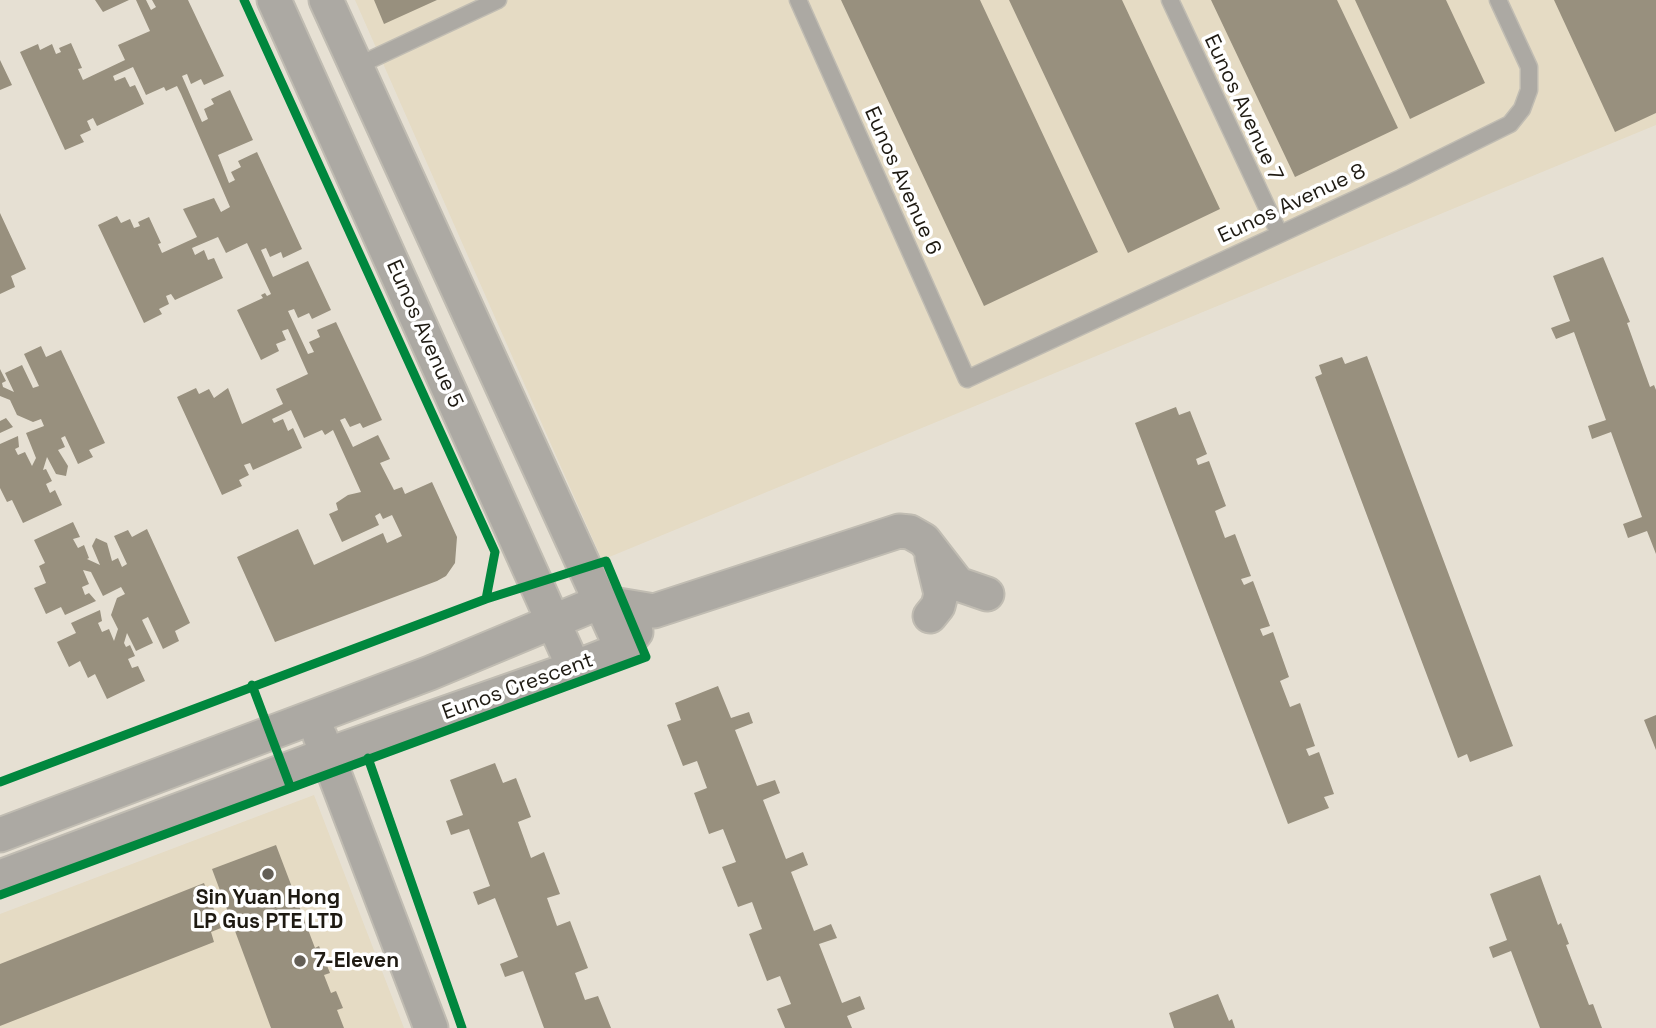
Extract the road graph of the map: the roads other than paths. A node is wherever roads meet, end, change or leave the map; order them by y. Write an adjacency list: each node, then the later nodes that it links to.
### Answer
1 (274, 0): 15 (street, Eunos Avenue 5)
2 (326, 0): 7 (street)
3 (498, 0): 7 (lane)
4 (798, 0): 9 (lane, Eunos Avenue 6)
5 (1170, 0): 8 (lane, Eunos Avenue 7)
6 (1498, 0): 8 (lane, Eunos Avenue 8)
7 (357, 66): 12 (street)
8 (1279, 233): 9 (lane, Eunos Avenue 8)
9 (967, 379)
10 (929, 548): 11 (street); 13 (street); 14 (street)
11 (987, 594)
12 (600, 602): 13 (street); 15 (street, Eunos Crescent); 16 (street)
13 (654, 611): 16 (street, Eunos Crescent)
14 (930, 616)
15 (552, 620): 17 (street, Eunos Avenue 5); 18 (street, Eunos Crescent)
16 (622, 649): 17 (street, Eunos Crescent)
17 (574, 668): 19 (street, Eunos Crescent)
18 (313, 715): 19 (street); 20 (street, Eunos Crescent)
19 (327, 755): 21 (street, Eunos Crescent); 22 (street)
20 (0, 835)
21 (0, 877)
22 (431, 1028)

